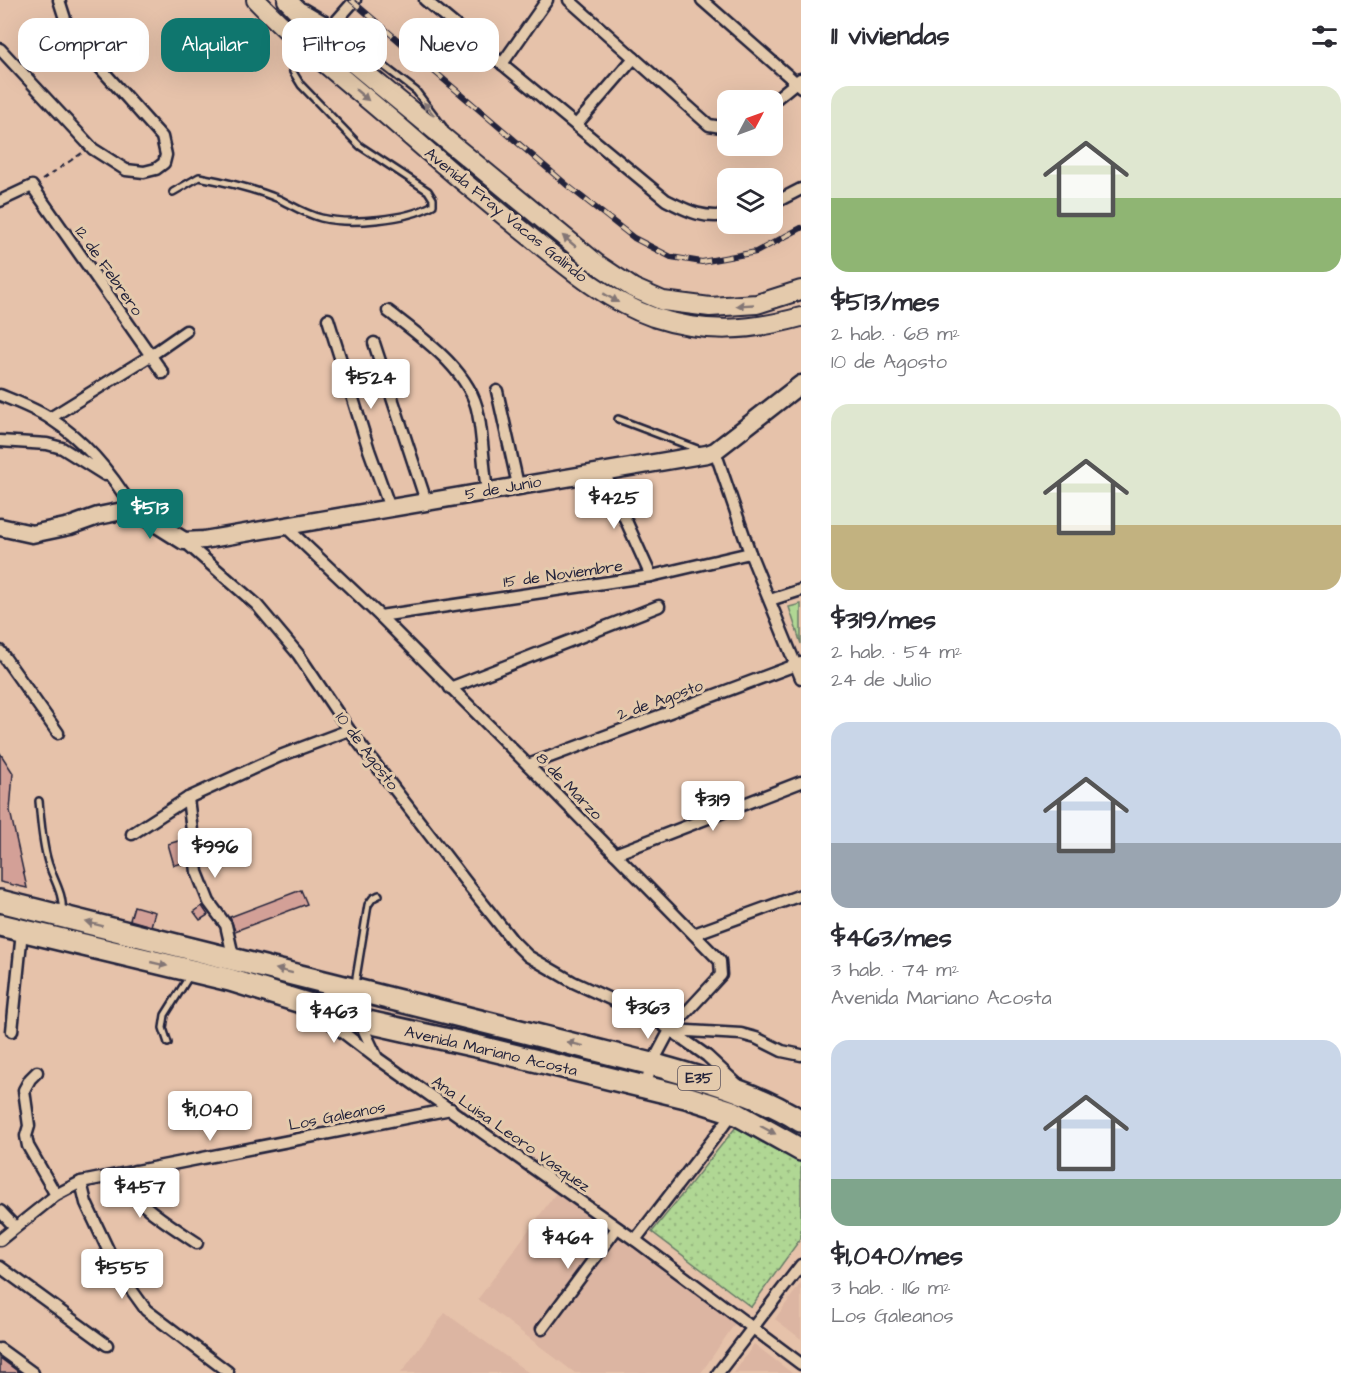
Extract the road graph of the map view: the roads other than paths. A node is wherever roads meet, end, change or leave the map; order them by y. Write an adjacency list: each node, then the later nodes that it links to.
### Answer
1 (59, 0): 12 (street)
2 (256, 0): 11 (main road, Avenida Fray Vacas Galindo)
3 (288, 0): 9 (street); 22 (main road, Avenida Fray Vacas Galindo)
4 (355, 0): 10 (street)
5 (425, 0): 14 (street)
6 (548, 0): 14 (street)
7 (569, 0): 13 (street)
8 (702, 0): 18 (street)
9 (318, 18)
10 (339, 18)
11 (282, 24)
12 (0, 49)
13 (634, 58): 20 (street); 21 (street)
14 (502, 64): 20 (street)
15 (387, 69): 22 (lane, one-way to 15)
16 (293, 72): 24 (lane)
17 (336, 72): 30 (main road, Avenida Fray Vacas Galindo, one-way to 30)
18 (799, 82): 19 (street)
19 (783, 94)
20 (576, 125): 27 (street)
21 (717, 126)
22 (465, 155): 28 (main road, Avenida Fray Vacas Galindo, one-way to 22)
23 (801, 189): 25 (street)
24 (173, 192)
25 (783, 198)
26 (0, 201): 34 (street, 12 de Febrero)
27 (717, 217)
28 (801, 290)
29 (388, 311): 46 (street)
30 (801, 317)
31 (328, 319): 48 (street)
32 (186, 331): 34 (street)
33 (374, 342): 47 (street)
34 (150, 356): 35 (street, 12 de Febrero); 39 (street)
35 (163, 373)
36 (801, 384): 42 (street, 5 de Junio)
37 (497, 390): 45 (street)
38 (0, 395): 39 (street, 10 de Agosto)
39 (50, 418): 44 (street, 10 de Agosto)
40 (618, 419): 42 (lane)
41 (0, 441): 44 (street)
42 (711, 452): 43 (street, 5 de Junio); 53 (street)
43 (604, 472): 45 (street, 5 de Junio); 54 (street)
44 (114, 480): 49 (street, 10 de Agosto)
45 (518, 485): 46 (street, 5 de Junio)
46 (487, 491): 47 (street, 5 de Junio)
47 (426, 501): 48 (street, 5 de Junio)
48 (390, 508): 50 (street, 5 de Junio)
49 (133, 509): 51 (street); 52 (street, 10 de Agosto)
50 (286, 526): 52 (street, 5 de Junio); 58 (street, 8 de Marzo)
51 (0, 528)
52 (184, 541): 63 (street, 10 de Agosto)
53 (750, 553): 54 (street, 15 de Noviembre); 56 (street)
54 (651, 576): 58 (street, 15 de Noviembre)
55 (801, 590): 56 (street)
56 (770, 600): 60 (street)
57 (659, 606): 62 (street)
58 (380, 616): 62 (street, 8 de Marzo)
59 (0, 651): 64 (street)
60 (798, 664): 61 (street); 65 (street, 2 de Agosto)
61 (801, 678)
62 (450, 688): 65 (street, 8 de Marzo)
63 (349, 730): 67 (street); 84 (street, 10 de Agosto)
64 (58, 733)
65 (528, 765): 70 (street, 8 de Marzo)
66 (801, 782): 70 (street)
67 (188, 798): 69 (street); 78 (street)
68 (39, 801): 74 (lane)
69 (132, 834)
70 (615, 854): 77 (street, 8 de Marzo)
71 (379, 895): 81 (lane)
72 (801, 895): 77 (street)
73 (0, 901): 74 (highway, Avenida Mariano Acosta / E35)
74 (62, 916): 78 (highway, Avenida Mariano Acosta / E35, one-way to 74)
75 (0, 926): 76 (highway, Avenida Mariano Acosta / E35)
76 (22, 931): 79 (highway, Avenida Mariano Acosta / E35, one-way to 79); 85 (street)
77 (694, 934): 84 (street, 8 de Marzo)
78 (234, 958): 80 (street); 81 (highway, Avenida Mariano Acosta / E35, one-way to 78)
79 (192, 971): 80 (highway, Avenida Mariano Acosta / E35); 86 (lane)
80 (230, 980): 82 (highway, Avenida Mariano Acosta / E35)
81 (358, 990): 83 (street); 89 (highway, Avenida Mariano Acosta / E35, one-way to 81)
82 (309, 1006): 83 (highway, Avenida Mariano Acosta / E35); 88 (street, Ana Luisa Leoro Vasquez)
83 (359, 1020): 88 (street); 91 (highway, Avenida Mariano Acosta / E35)
84 (670, 1030): 87 (street); 89 (street, 8 de Marzo); 92 (street, 10 de Agosto)
85 (12, 1031)
86 (168, 1043)
87 (801, 1055)
88 (377, 1058): 93 (street, Ana Luisa Leoro Vasquez)
89 (652, 1064): 91 (street, 8 de Marzo); 92 (highway, Avenida Mariano Acosta / E35)
90 (37, 1072): 99 (street)
91 (645, 1087): 94 (highway, Avenida Mariano Acosta / E35)
92 (746, 1092): 94 (street); 95 (highway, Avenida Mariano Acosta / E35)
93 (451, 1109): 97 (street, Los Galeanos); 102 (street, Ana Luisa Leoro Vasquez)
94 (733, 1112): 96 (highway, Avenida Mariano Acosta / E35, one-way to 96); 104 (street)
95 (801, 1121)
96 (801, 1150)
97 (135, 1171): 98 (street, Los Galeanos); 105 (street)
98 (81, 1182): 99 (street, Los Galeanos); 113 (street)
99 (56, 1195): 101 (street, Los Galeanos)
100 (0, 1211): 101 (street)
101 (15, 1227): 103 (street, Los Galeanos)
102 (617, 1228): 104 (street, Ana Luisa Leoro Vasquez); 109 (street)
103 (0, 1240)
104 (635, 1240): 108 (street, Ana Luisa Leoro Vasquez)
105 (197, 1243)
106 (801, 1265): 108 (street)
107 (0, 1267): 110 (street)
108 (752, 1327): 112 (street, Ana Luisa Leoro Vasquez); 115 (street)
109 (542, 1329)
110 (107, 1345)
111 (0, 1349): 114 (street)
112 (801, 1364)
113 (228, 1372)
114 (33, 1373)
115 (718, 1373)

